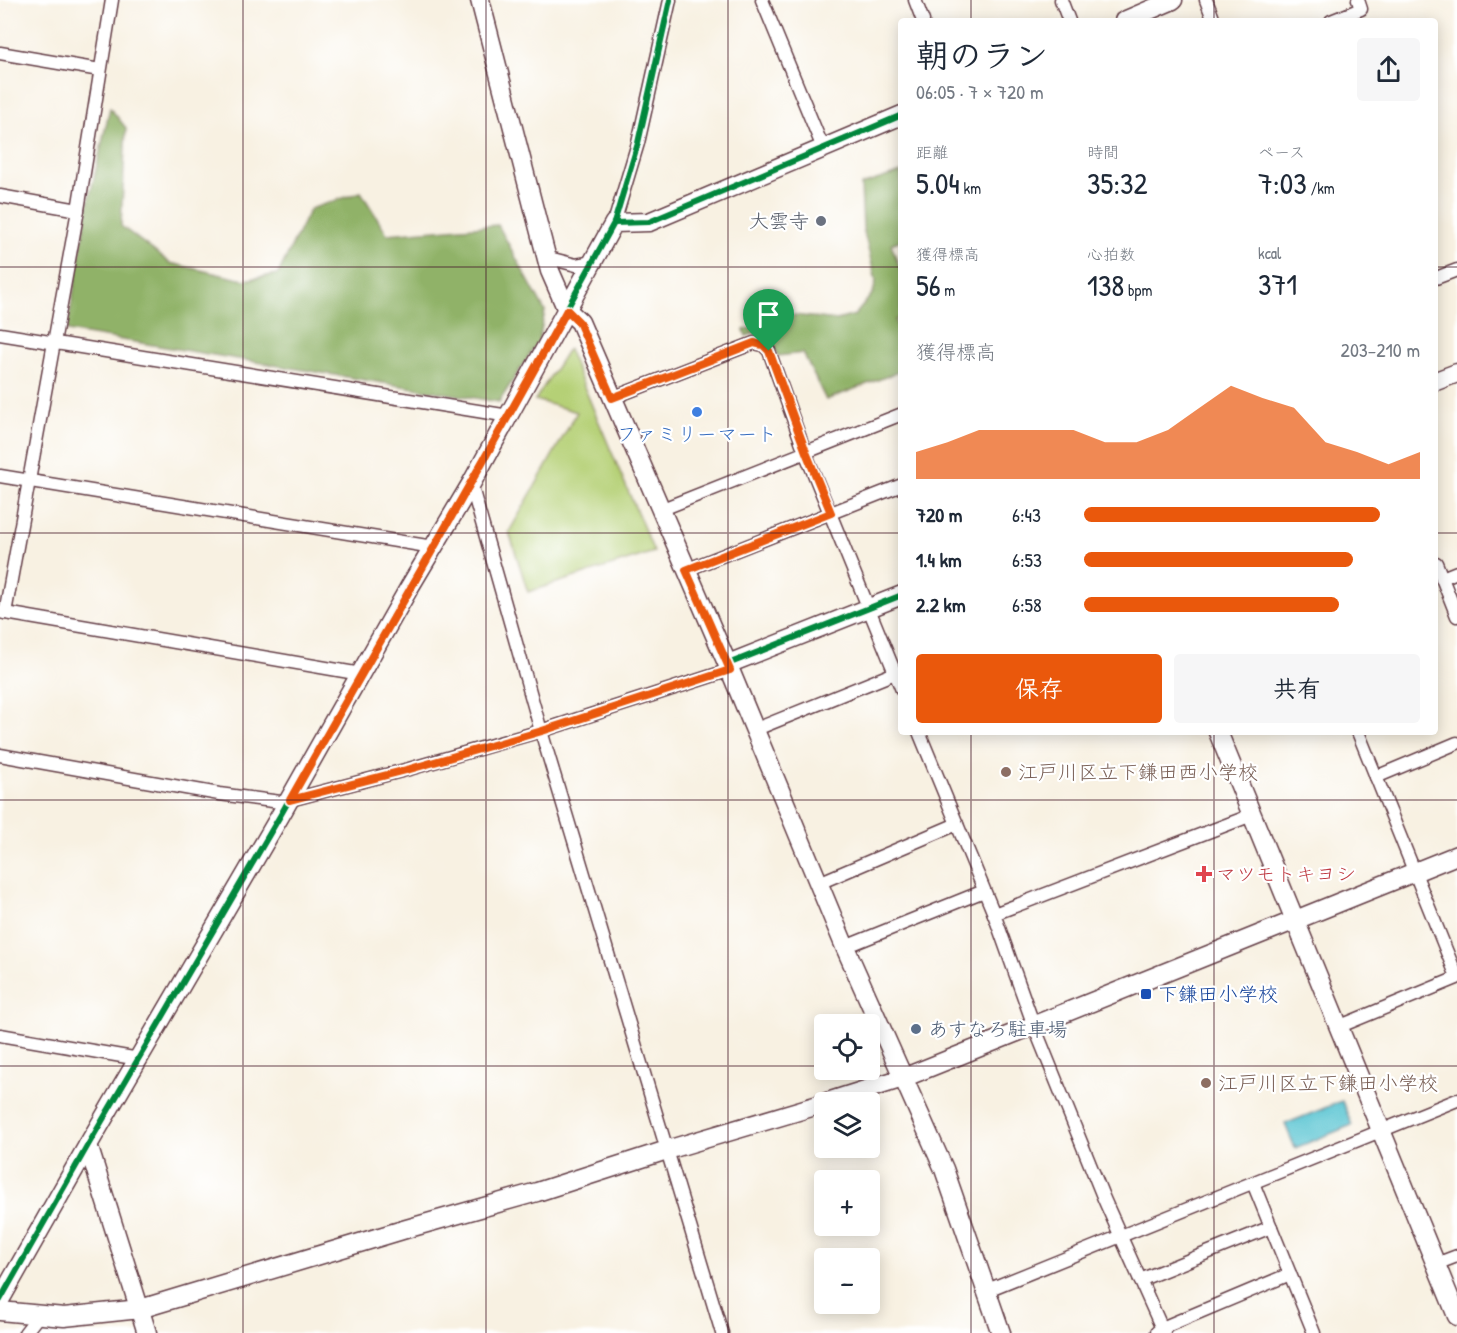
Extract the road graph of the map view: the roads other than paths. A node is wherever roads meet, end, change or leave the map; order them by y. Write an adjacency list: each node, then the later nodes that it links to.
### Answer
1 (112, 0): 16 (street)
2 (480, 0): 22 (street)
3 (670, 0): 21 (street)
4 (762, 0): 18 (street)
5 (915, 0): 10 (street)
6 (1061, 0): 11 (street)
7 (1173, 0): 12 (street)
8 (1206, 0): 13 (street)
9 (1358, 0): 14 (street)
10 (922, 18)
11 (1068, 18)
12 (1131, 18)
13 (1213, 18)
14 (1338, 18)
15 (0, 53): 16 (street)
16 (100, 70): 20 (street)
17 (898, 118): 18 (street)
18 (823, 148): 21 (street)
19 (0, 196): 20 (street)
20 (78, 210): 28 (street)
21 (614, 224): 23 (street)
22 (545, 257): 23 (street); 26 (street)
23 (593, 262): 26 (street)
24 (1457, 270): 25 (street)
25 (1438, 277)
26 (567, 310): 31 (street); 32 (street)
27 (0, 334): 28 (street)
28 (54, 343): 32 (street); 36 (street)
29 (1457, 373): 30 (street)
30 (1438, 380)
31 (612, 398): 34 (street); 39 (street)
32 (509, 416): 37 (street)
33 (898, 416): 34 (street)
34 (806, 452): 39 (street); 40 (street)
35 (0, 476): 36 (street)
36 (29, 481): 41 (street); 48 (street)
37 (471, 484): 41 (street); 55 (street)
38 (898, 488): 40 (street)
39 (660, 510): 43 (street)
40 (831, 513): 43 (street); 47 (street)
41 (433, 547): 52 (street)
42 (1438, 568): 45 (street)
43 (686, 570): 50 (street)
44 (1457, 572): 45 (street)
45 (1442, 578): 49 (street)
46 (898, 597): 47 (street)
47 (869, 608): 50 (street); 51 (street)
48 (3, 612): 52 (street)
49 (1457, 616)
50 (729, 667): 54 (street); 55 (street)
51 (895, 673): 53 (street); 54 (street)
52 (361, 674): 62 (street)
53 (898, 680)
54 (754, 730): 67 (street)
55 (542, 731): 62 (street); 83 (street)
56 (920, 735): 64 (street)
57 (1219, 735): 63 (street)
58 (1359, 735): 61 (street)
59 (1457, 743): 61 (street)
60 (0, 755): 62 (street)
61 (1376, 777): 66 (street)
62 (289, 801): 76 (street)
63 (1252, 815): 69 (street); 70 (street)
64 (957, 824): 67 (street); 68 (street)
65 (1457, 855): 66 (street)
66 (1414, 872): 70 (street); 72 (street)
67 (819, 883): 71 (street)
68 (984, 891): 69 (street); 71 (street)
69 (994, 914): 73 (street)
70 (1295, 921): 73 (street); 74 (street)
71 (845, 947): 77 (street)
72 (1457, 977): 74 (street)
73 (1034, 1026): 77 (street); 86 (street)
74 (1338, 1027): 81 (street)
75 (0, 1035): 76 (street)
76 (139, 1059): 82 (street)
77 (903, 1078): 78 (street); 91 (street)
78 (860, 1092)
79 (1457, 1100): 81 (street)
80 (814, 1107): 83 (street)
81 (1381, 1131): 84 (street); 88 (street)
82 (88, 1145): 92 (street); 93 (street)
83 (667, 1150): 93 (street); 100 (street)
84 (1253, 1183): 85 (street); 86 (street)
85 (1271, 1227): 89 (street); 90 (street)
86 (1120, 1236): 90 (street); 91 (street)
87 (1457, 1256): 88 (street)
88 (1436, 1264): 96 (street)
89 (1290, 1274): 97 (street); 102 (street)
90 (1140, 1280): 97 (street)
91 (985, 1291): 101 (street)
92 (0, 1300)
93 (140, 1310): 95 (street); 99 (street)
94 (0, 1311): 95 (street)
95 (39, 1315): 98 (street)
96 (1457, 1316)
97 (1161, 1332)
98 (26, 1333)
99 (147, 1333)
100 (722, 1333)
101 (1000, 1333)
102 (1314, 1333)

